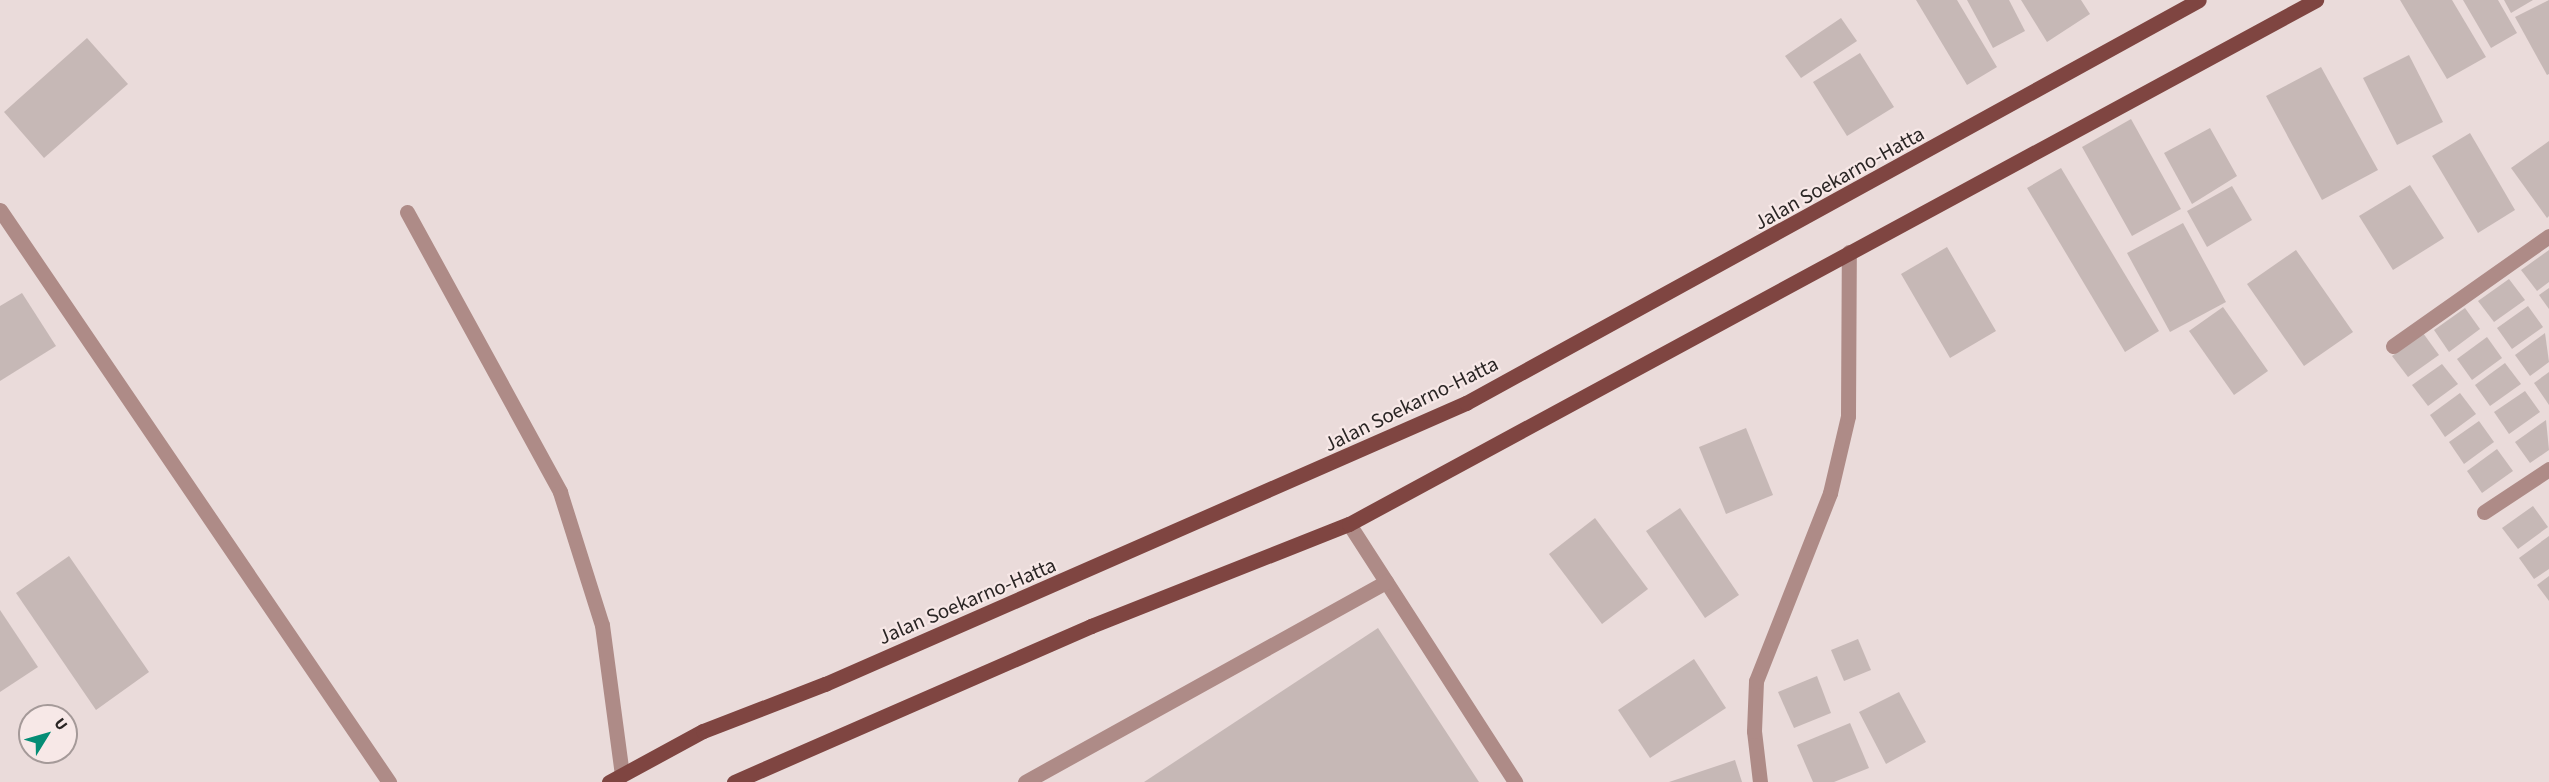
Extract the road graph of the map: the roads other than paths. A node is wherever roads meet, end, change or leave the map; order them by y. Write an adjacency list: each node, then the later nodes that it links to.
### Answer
1 (2199, 0): 12 (main road, Jalan Soekarno-Hatta)
2 (2316, 0): 6 (main road)
3 (0, 210): 13 (street)
4 (407, 212): 12 (street)
5 (2549, 236): 7 (street)
6 (1849, 252): 10 (main road); 17 (street)
7 (2393, 345)
8 (2549, 469): 9 (street)
9 (2484, 512)
10 (1349, 524): 11 (street); 14 (main road)
11 (1386, 582): 15 (street); 16 (street)
12 (615, 778)
13 (389, 782)
14 (734, 782)
15 (1025, 782)
16 (1515, 782)
17 (1760, 782)

